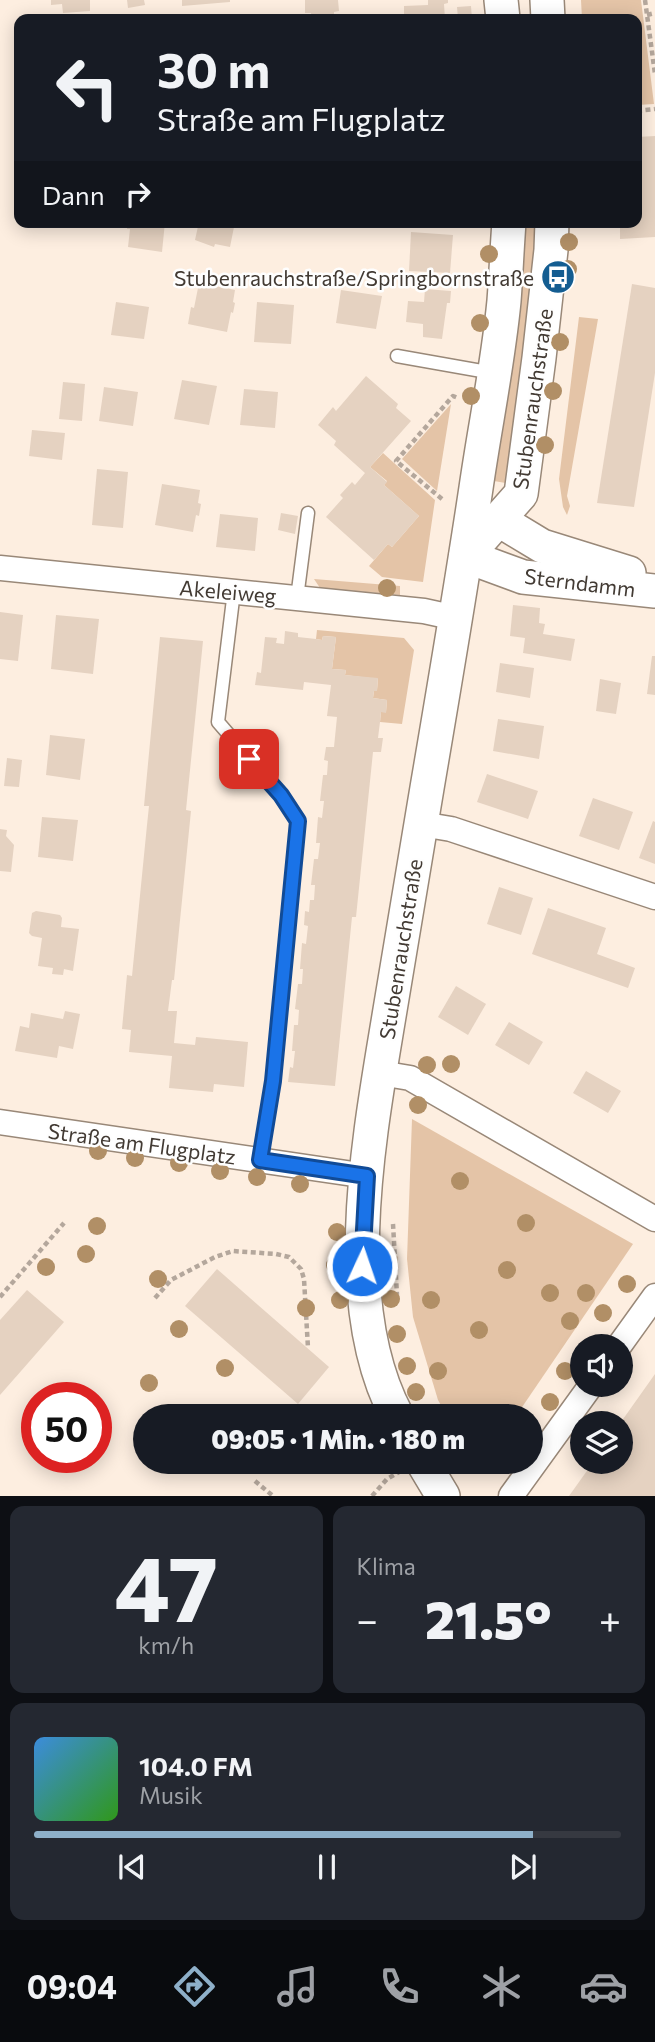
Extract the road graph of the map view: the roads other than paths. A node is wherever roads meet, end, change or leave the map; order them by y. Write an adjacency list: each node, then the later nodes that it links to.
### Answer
1 (509, 228): 4 (main road, Stubenrauchstraße)
2 (552, 228): 6 (main road, Stubenrauchstraße)
3 (397, 356): 4 (lane)
4 (494, 373): 7 (main road, Stubenrauchstraße)
5 (308, 513): 12 (lane)
6 (499, 520): 7 (main road, Stubenrauchstraße); 9 (main road, Sterndamm)
7 (466, 556): 11 (main road, Sterndamm); 13 (main road, Stubenrauchstraße)
8 (0, 568): 10 (street, Akeleiweg)
9 (655, 580)
10 (234, 591): 12 (street, Akeleiweg); 18 (lane)
11 (655, 591)
12 (297, 598): 13 (street, Akeleiweg)
13 (456, 618): 14 (main road, Stubenrauchstraße)
14 (421, 824): 15 (street); 16 (main road, Stubenrauchstraße)
15 (655, 897)
16 (380, 1073): 19 (main road, Stubenrauchstraße); 20 (street)
17 (0, 1122): 18 (street, Straße am Flugplatz)
18 (260, 1160): 19 (street, Straße am Flugplatz)
19 (367, 1176): 24 (main road, Stubenrauchstraße)
20 (655, 1219)
21 (655, 1296): 22 (street)
22 (628, 1334)
23 (583, 1397): 27 (street)
24 (391, 1404)
25 (424, 1474): 26 (main road)
26 (443, 1496)
27 (512, 1496)

